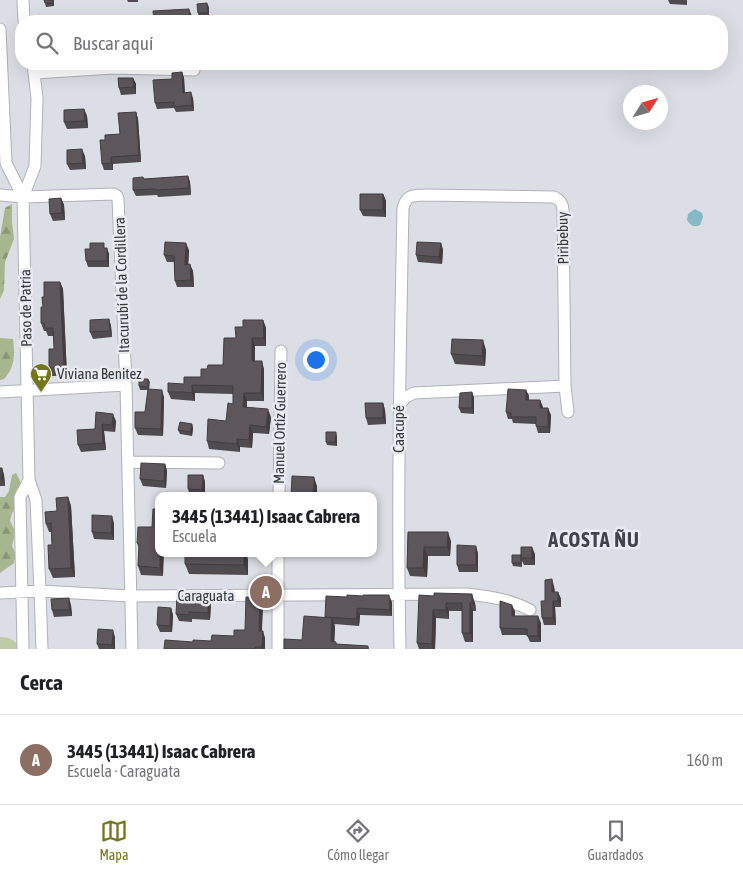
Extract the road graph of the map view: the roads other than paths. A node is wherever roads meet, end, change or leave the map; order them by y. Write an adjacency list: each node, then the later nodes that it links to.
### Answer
1 (22, 0): 2 (street)
2 (23, 15)
3 (0, 29): 6 (street, Paso de Patria)
4 (34, 70): 6 (street, Paso de Patria)
5 (0, 195): 6 (street)
6 (23, 197): 9 (street, Itacurubí de la Cordillera); 11 (street, Paso de Patria)
7 (403, 208): 10 (street, Piribebuy); 13 (street, Caacupé)
8 (281, 351): 18 (street, Manuel Ortíz Guerrero)
9 (126, 385): 11 (street); 15 (street, Itacurubí de la Cordillera)
10 (565, 386): 13 (street); 14 (street, Piribebuy)
11 (28, 391): 12 (street); 17 (street, Paso de Patria)
12 (0, 392)
13 (399, 405): 23 (street, Caacupé)
14 (568, 412)
15 (129, 462): 16 (street); 24 (street, Itacurubí de la Cordillera)
16 (219, 463)
17 (29, 480): 20 (street, Paso de Patria); 21 (street, Paso de Patria)
18 (279, 492)
19 (278, 557): 25 (street)
20 (22, 592): 21 (street, Caraguata); 22 (street, Caraguata); 27 (street, Paso de Patria)
21 (40, 592): 24 (street, Caraguata); 28 (street, Paso de Patria)
22 (0, 593)
23 (399, 595): 25 (street, Caraguata); 26 (street, Caraguata); 31 (street, Caacupé)
24 (130, 596): 25 (street, Caraguata); 29 (street, Itacurubí de la Cordillera)
25 (278, 596): 30 (street)
26 (530, 610)
27 (23, 649)
28 (42, 649)
29 (132, 649)
30 (278, 649)
31 (400, 649)

